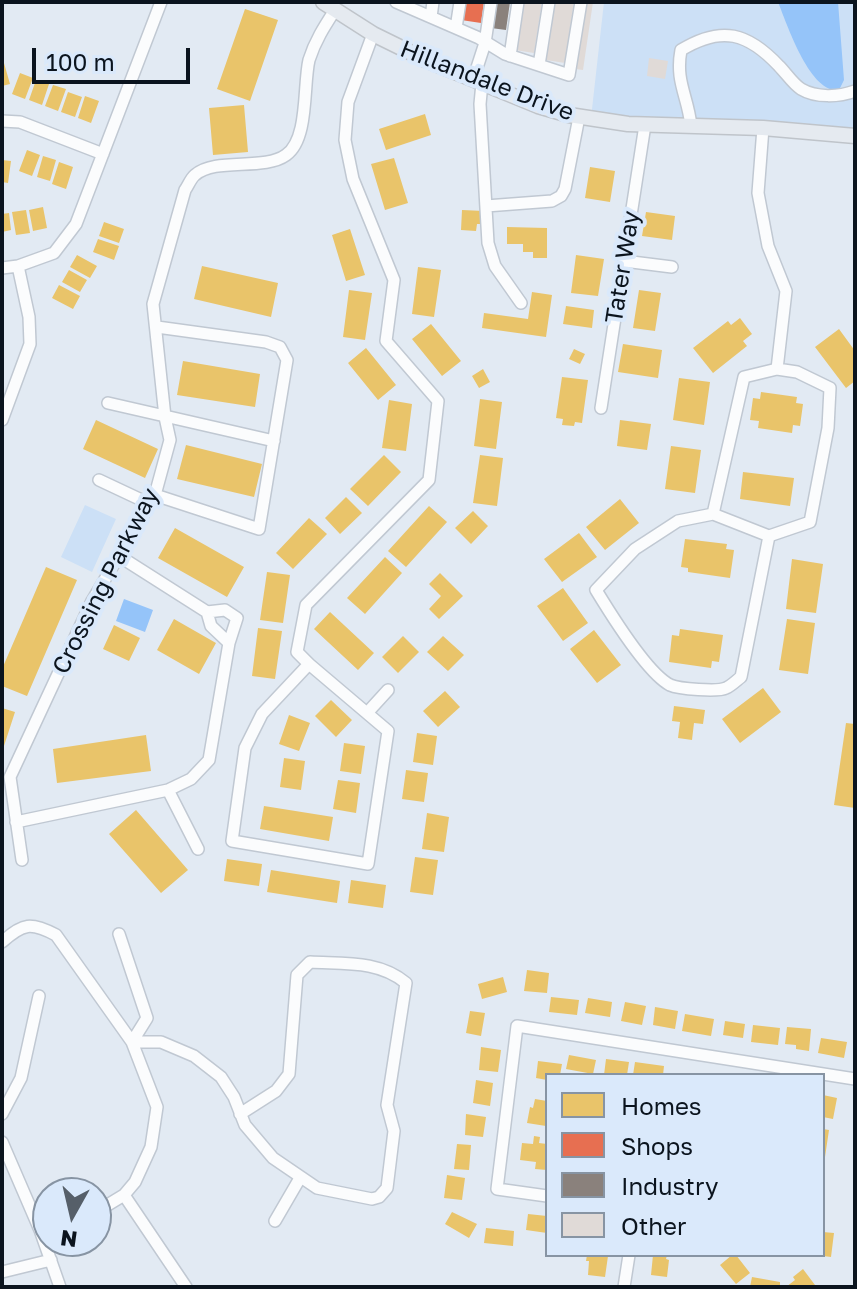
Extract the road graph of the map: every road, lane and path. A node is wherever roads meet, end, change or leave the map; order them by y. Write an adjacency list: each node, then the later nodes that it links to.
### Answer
1 (161, 2): 24 (street)
2 (433, 2): 10 (street)
3 (460, 2): 11 (street)
4 (491, 2): 13 (street)
5 (518, 2): 14 (street)
6 (549, 2): 15 (street)
7 (581, 2): 15 (street)
8 (402, 3): 10 (street)
9 (329, 6): 12 (main road, Hillandale Drive); 31 (street, Crossing Parkway)
10 (431, 17): 11 (street)
11 (456, 28): 13 (street)
12 (373, 34): 16 (main road, Hillandale Drive); 45 (street)
13 (485, 43): 14 (street); 16 (street)
14 (510, 56): 15 (street)
15 (539, 65)
16 (478, 81): 18 (main road, Hillandale Drive); 25 (street)
17 (855, 91): 21 (street)
18 (579, 117): 20 (main road, Hillandale Drive); 25 (street)
19 (2, 121): 24 (street)
20 (645, 125): 21 (main road, Hillandale Drive); 26 (street, Tater Way)
21 (691, 126): 22 (main road, Hillandale Drive)
22 (763, 128): 23 (main road, Hillandale Drive); 32 (street)
23 (855, 136)
24 (103, 154): 27 (street)
25 (486, 206): 30 (street)
26 (624, 261): 28 (street); 34 (street, Tater Way)
27 (18, 266): 29 (street); 36 (street)
28 (672, 267)
29 (2, 268)
30 (521, 303)
31 (157, 327): 35 (street, Crossing Parkway); 37 (street)
32 (777, 369): 40 (street); 41 (street)
33 (108, 403): 35 (street)
34 (601, 408)
35 (165, 417): 37 (street); 39 (street, Crossing Parkway)
36 (2, 420)
37 (274, 441): 39 (street)
38 (99, 480): 39 (street)
39 (152, 499): 42 (street, Crossing Parkway)
40 (713, 514): 41 (street); 41 (street)
41 (769, 536)
42 (119, 556): 43 (street); 49 (street, Crossing Parkway)
43 (207, 612): 44 (street); 44 (street)
44 (229, 643): 48 (street)
45 (309, 664): 47 (street); 47 (street)
46 (388, 690): 47 (street)
47 (367, 713)
48 (168, 790): 49 (street); 50 (street)
49 (16, 822): 51 (street, Crossing Parkway)
50 (198, 849)
51 (22, 860)
52 (119, 934): 55 (street)
53 (2, 942): 55 (street)
54 (39, 996): 59 (street)
55 (132, 1042): 60 (street); 63 (street)
56 (799, 1073): 64 (street)
57 (825, 1076): 58 (street)
58 (855, 1079)
59 (2, 1114)
60 (240, 1114): 62 (street); 62 (street)
61 (2, 1142): 66 (street)
62 (300, 1178): 67 (street)
63 (124, 1195): 65 (street); 73 (street)
64 (545, 1196)
65 (112, 1202)
66 (32, 1204)
67 (275, 1221)
68 (50, 1257): 70 (street)
69 (629, 1257): 74 (street)
70 (51, 1260): 71 (street); 72 (street)
71 (2, 1272)
72 (60, 1287)
73 (186, 1287)
74 (624, 1287)

